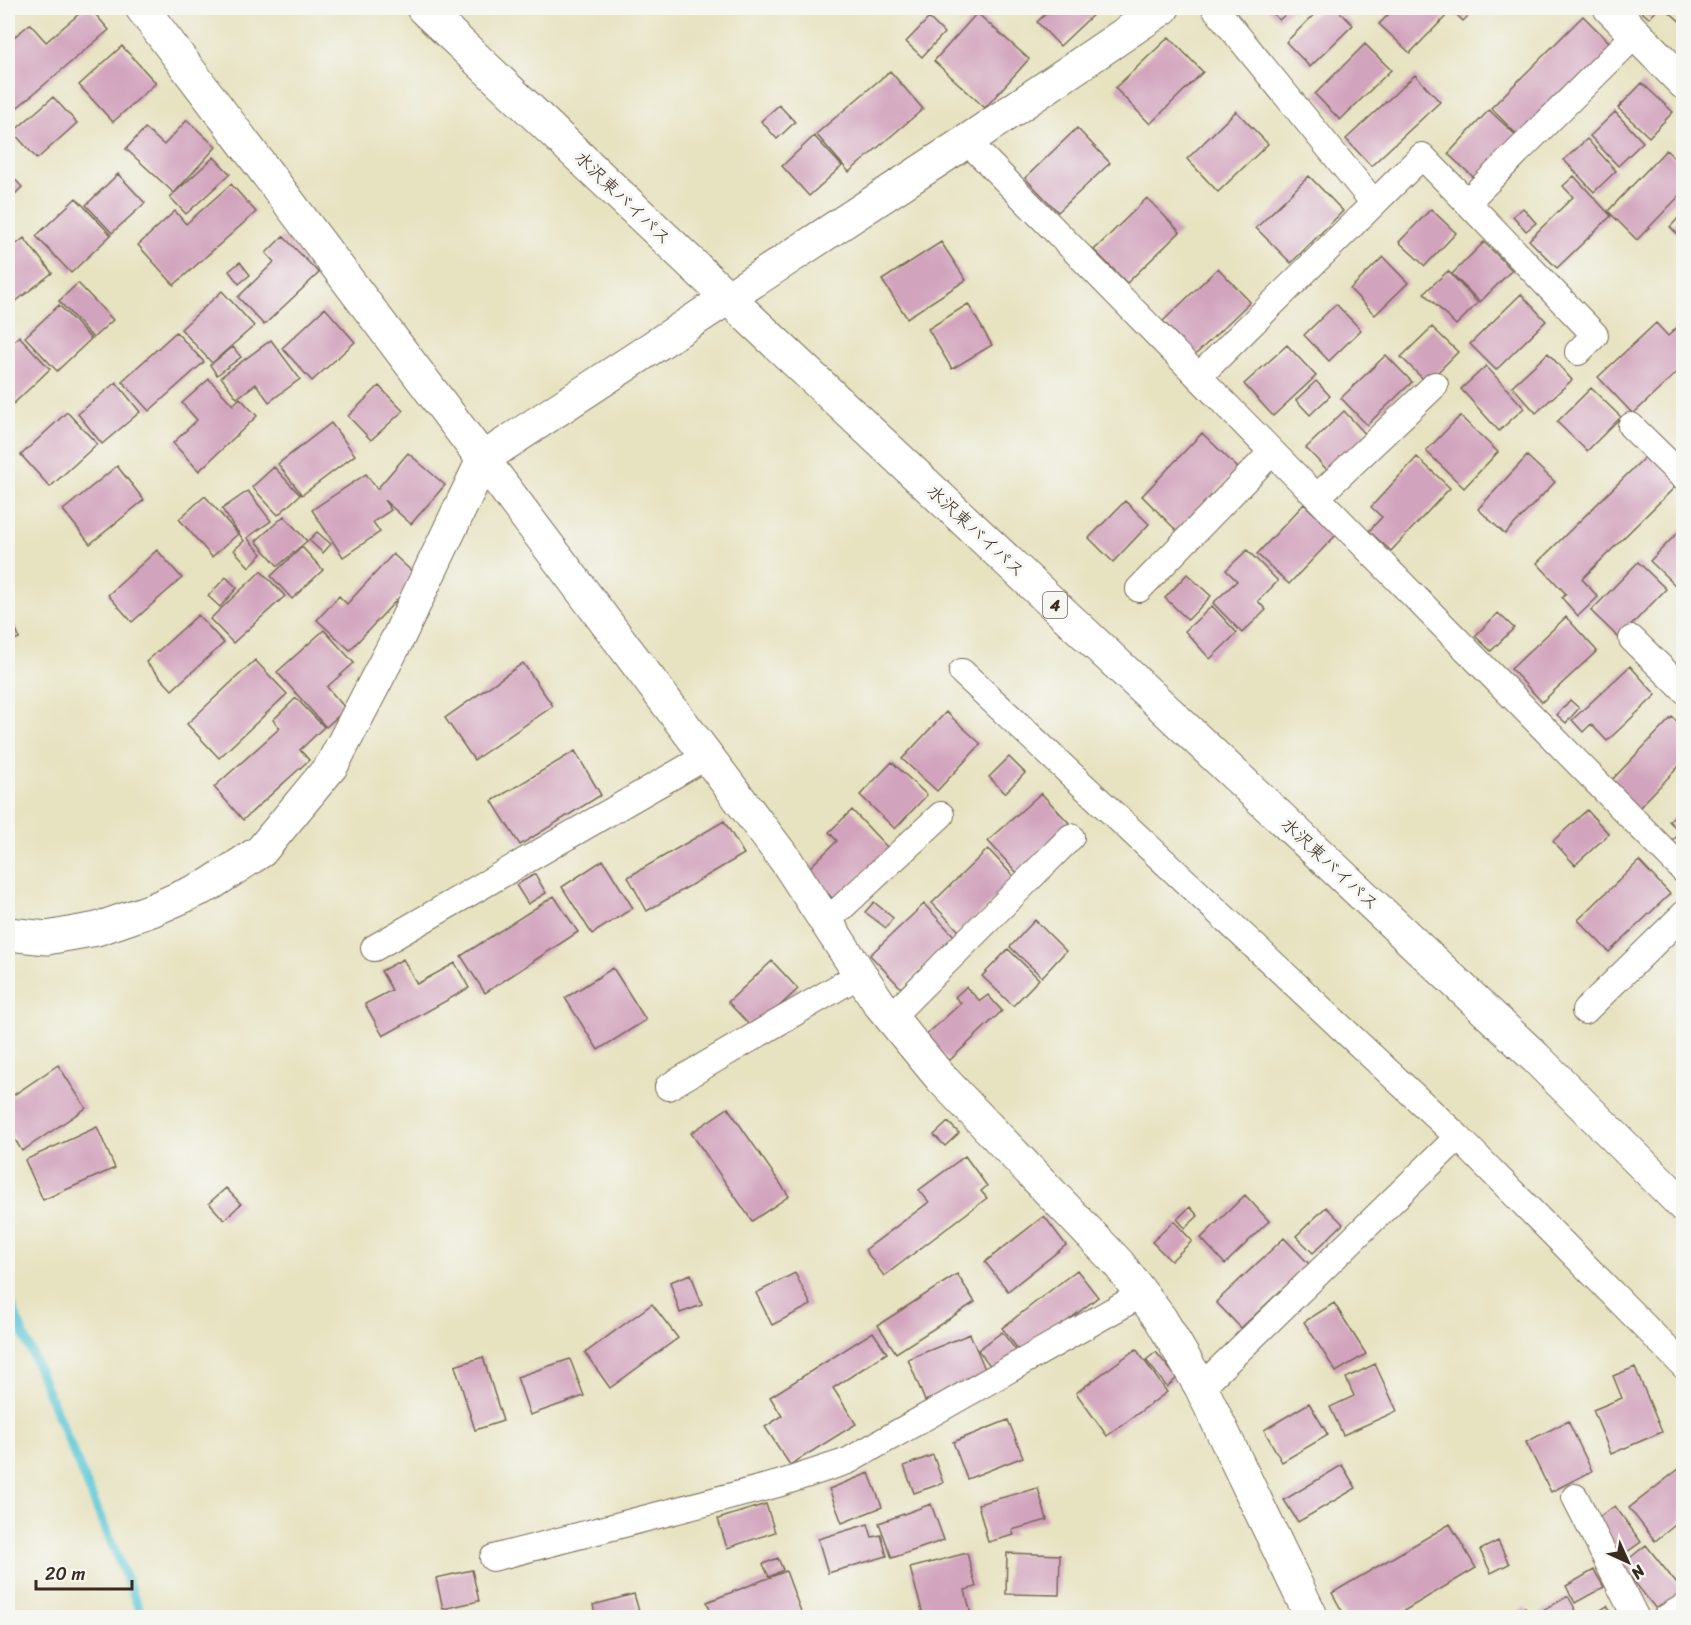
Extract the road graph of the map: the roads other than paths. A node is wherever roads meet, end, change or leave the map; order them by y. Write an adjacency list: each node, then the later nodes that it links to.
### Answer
1 (142, 8): 17 (main road)
2 (423, 8): 11 (main road, 水沢東バイパス / 4)
3 (1163, 8): 8 (main road)
4 (1215, 8): 10 (street)
5 (1610, 8): 6 (main road)
6 (1636, 34): 7 (main road); 9 (street)
7 (1683, 83)
8 (967, 141): 11 (main road); 13 (street)
9 (1467, 202): 10 (street); 12 (street)
10 (1374, 203): 13 (street)
11 (727, 297): 17 (main road); 37 (main road, 水沢東バイパス / 4)
12 (1578, 352)
13 (1199, 376): 16 (street)
14 (1435, 385): 19 (street)
15 (1631, 426): 18 (street)
16 (1272, 452): 19 (street); 20 (street)
17 (484, 458): 24 (main road); 30 (main road)
18 (1683, 478)
19 (1317, 497): 27 (street)
20 (1139, 589)
21 (1632, 639): 23 (street)
22 (962, 672): 36 (street)
23 (1683, 690)
24 (707, 756): 29 (main road); 31 (street)
25 (941, 815): 29 (street)
26 (1071, 837): 34 (street)
27 (1683, 871)
28 (1683, 914): 33 (street)
29 (826, 922): 32 (main road)
30 (8, 934)
31 (374, 948)
32 (859, 975): 34 (main road); 35 (street)
33 (1585, 1011)
34 (891, 1017): 38 (main road)
35 (668, 1087)
36 (1458, 1137): 39 (street); 40 (street)
37 (1683, 1206)
38 (1142, 1294): 40 (main road); 42 (street)
39 (1683, 1366)
40 (1201, 1387): 44 (main road)
41 (1575, 1497): 45 (street)
42 (494, 1558)
43 (1683, 1607): 46 (street)
44 (1312, 1617)
45 (1636, 1617)
46 (1666, 1617)

